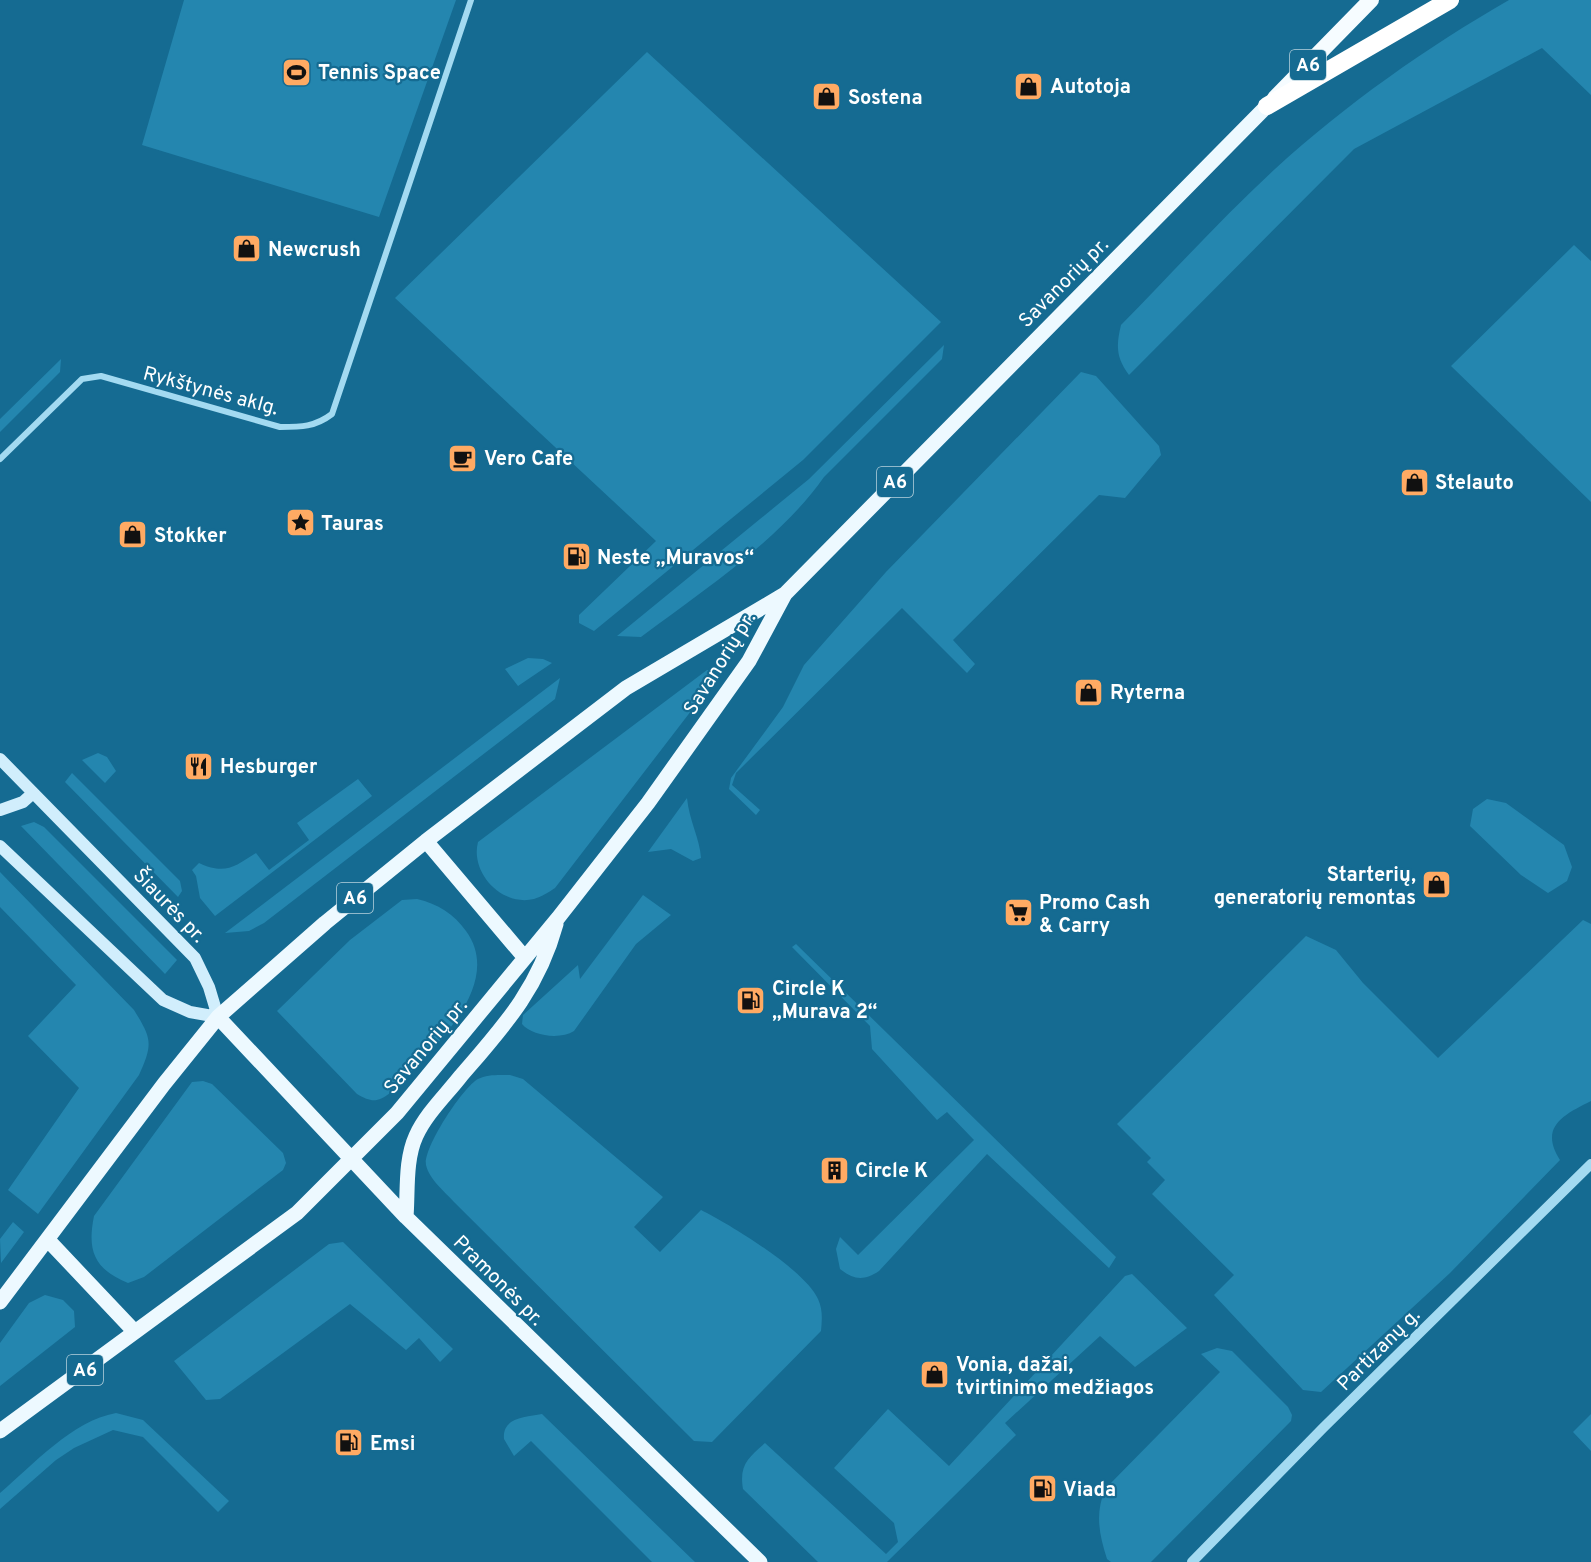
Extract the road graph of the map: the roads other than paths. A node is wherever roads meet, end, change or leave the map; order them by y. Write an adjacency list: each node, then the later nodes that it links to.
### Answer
1 (471, 0): 5 (street, Rykštynės aklg.)
2 (1371, 0): 4 (highway, Savanorių pr. / A6)
3 (1450, 0): 4 (highway)
4 (1267, 106): 6 (main road, Savanorių pr. / A6)
5 (0, 459)
6 (785, 594): 10 (main road, Savanorių pr. / A6); 12 (main road, Savanorių pr. / A6)
7 (0, 759): 8 (main road, Šiaurės pr.)
8 (33, 793): 9 (main road); 14 (main road, Šiaurės pr.)
9 (0, 810)
10 (426, 841): 13 (main road); 14 (main road, Savanorių pr. / A6)
11 (0, 846): 14 (main road)
12 (558, 918): 13 (main road, Savanorių pr. / A6); 17 (main road)
13 (525, 958): 15 (main road, Savanorių pr. / A6)
14 (219, 1017): 15 (main road, Pramonės pr.); 18 (main road, Savanorių pr. / A6)
15 (352, 1159): 17 (main road, Pramonės pr.); 20 (main road, Savanorių pr. / A6)
16 (1591, 1164): 23 (street, Partizanų g.)
17 (406, 1217): 22 (main road, Pramonės pr.)
18 (48, 1240): 19 (main road, Savanorių pr. / A6); 20 (main road)
19 (0, 1302)
20 (135, 1332): 21 (main road, Savanorių pr. / A6)
21 (0, 1431)
22 (760, 1562)
23 (1192, 1562)

